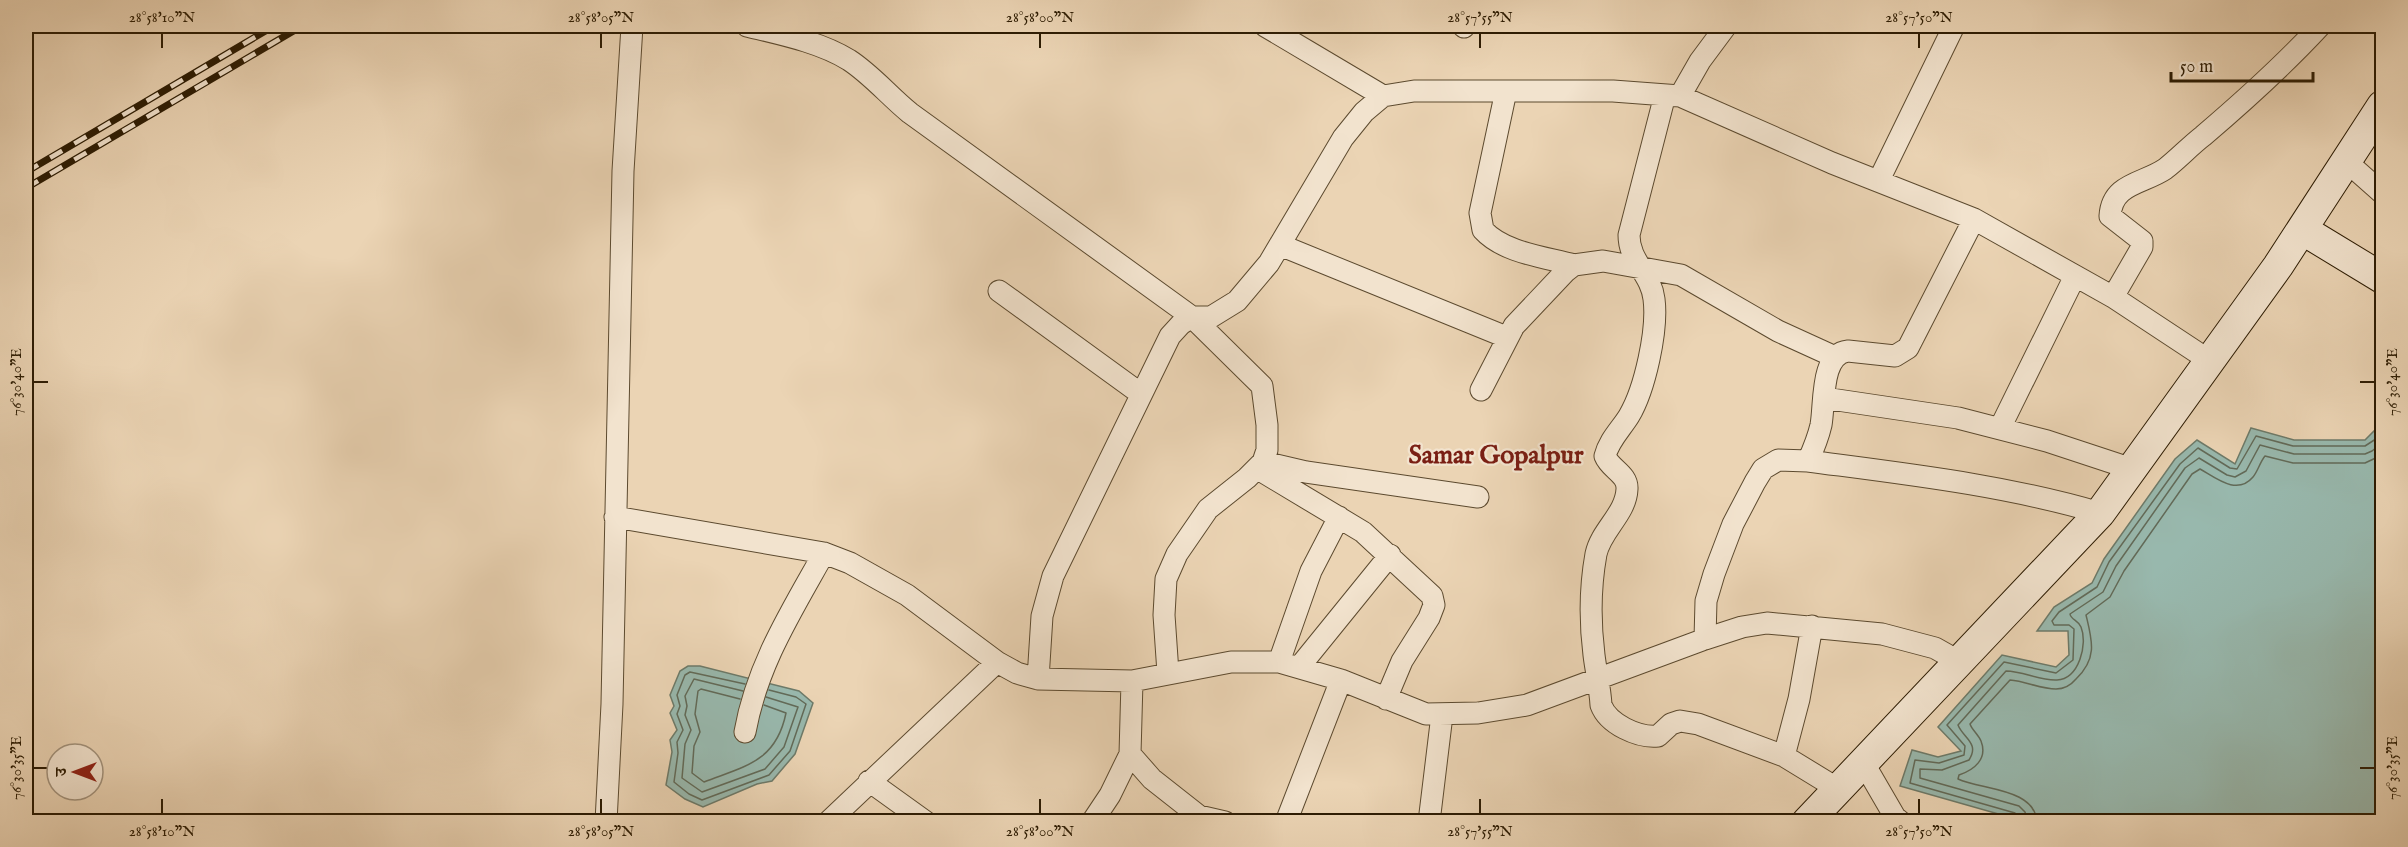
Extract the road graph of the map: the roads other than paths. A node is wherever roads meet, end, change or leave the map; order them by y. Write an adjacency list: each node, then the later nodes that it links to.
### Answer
1 (632, 26): 36 (street)
2 (747, 26): 23 (street)
3 (1264, 26): 9 (street)
4 (1726, 26): 8 (street)
5 (1954, 26): 12 (street)
6 (2313, 28): 22 (street)
7 (1506, 91): 8 (street); 9 (street); 17 (street)
8 (1673, 95): 12 (street); 18 (street)
9 (1383, 96): 16 (street)
10 (2382, 106): 11 (street)
11 (2347, 162): 13 (street); 15 (street)
12 (1879, 180): 14 (street)
13 (2382, 193)
14 (1974, 219): 19 (street); 25 (street)
15 (2303, 230): 20 (street); 26 (street)
16 (1280, 245): 23 (street); 24 (street)
17 (1574, 265): 18 (street); 24 (street)
18 (1643, 270): 25 (street); 47 (street)
19 (2075, 276): 22 (street); 30 (street)
20 (2382, 278)
21 (999, 291): 28 (street)
22 (2113, 297): 26 (street)
23 (1192, 317): 28 (street); 32 (street)
24 (1506, 337): 27 (street)
25 (1835, 357): 29 (street)
26 (2210, 361): 33 (street)
27 (1481, 390)
28 (1142, 394): 48 (street)
29 (1824, 398): 30 (street); 31 (street)
30 (2000, 428): 33 (street)
31 (1808, 461): 35 (street); 41 (street)
32 (1260, 465): 34 (street); 37 (street); 46 (street)
33 (2132, 469): 35 (street)
34 (1478, 497)
35 (2100, 513): 42 (street)
36 (615, 517): 38 (street); 60 (street)
37 (1339, 517): 39 (street); 44 (street)
38 (824, 553): 43 (street); 53 (street)
39 (1390, 555): 45 (street); 51 (street)
40 (1812, 626): 41 (street); 42 (street); 55 (street)
41 (1705, 639): 47 (street)
42 (1958, 661): 56 (street)
43 (997, 662): 48 (street); 57 (street)
44 (1279, 662): 45 (street); 46 (street)
45 (1300, 666): 49 (street)
46 (1168, 673): 50 (street)
47 (1600, 678): 52 (street); 55 (street)
48 (1038, 679): 50 (street)
49 (1341, 680): 51 (street); 65 (street)
50 (1132, 681): 54 (street)
51 (1386, 699): 52 (street)
52 (1442, 715): 66 (street)
53 (745, 732)
54 (1130, 754): 59 (street); 63 (street)
55 (1784, 756): 58 (street)
56 (1863, 762): 58 (street); 68 (street)
57 (870, 781): 61 (street); 62 (street)
58 (1838, 789): 67 (street)
59 (1200, 819): 64 (street)
60 (606, 822)
61 (828, 822)
62 (926, 822)
63 (1092, 822)
64 (1225, 822)
65 (1286, 822)
66 (1429, 822)
67 (1807, 822)
68 (1901, 822)

